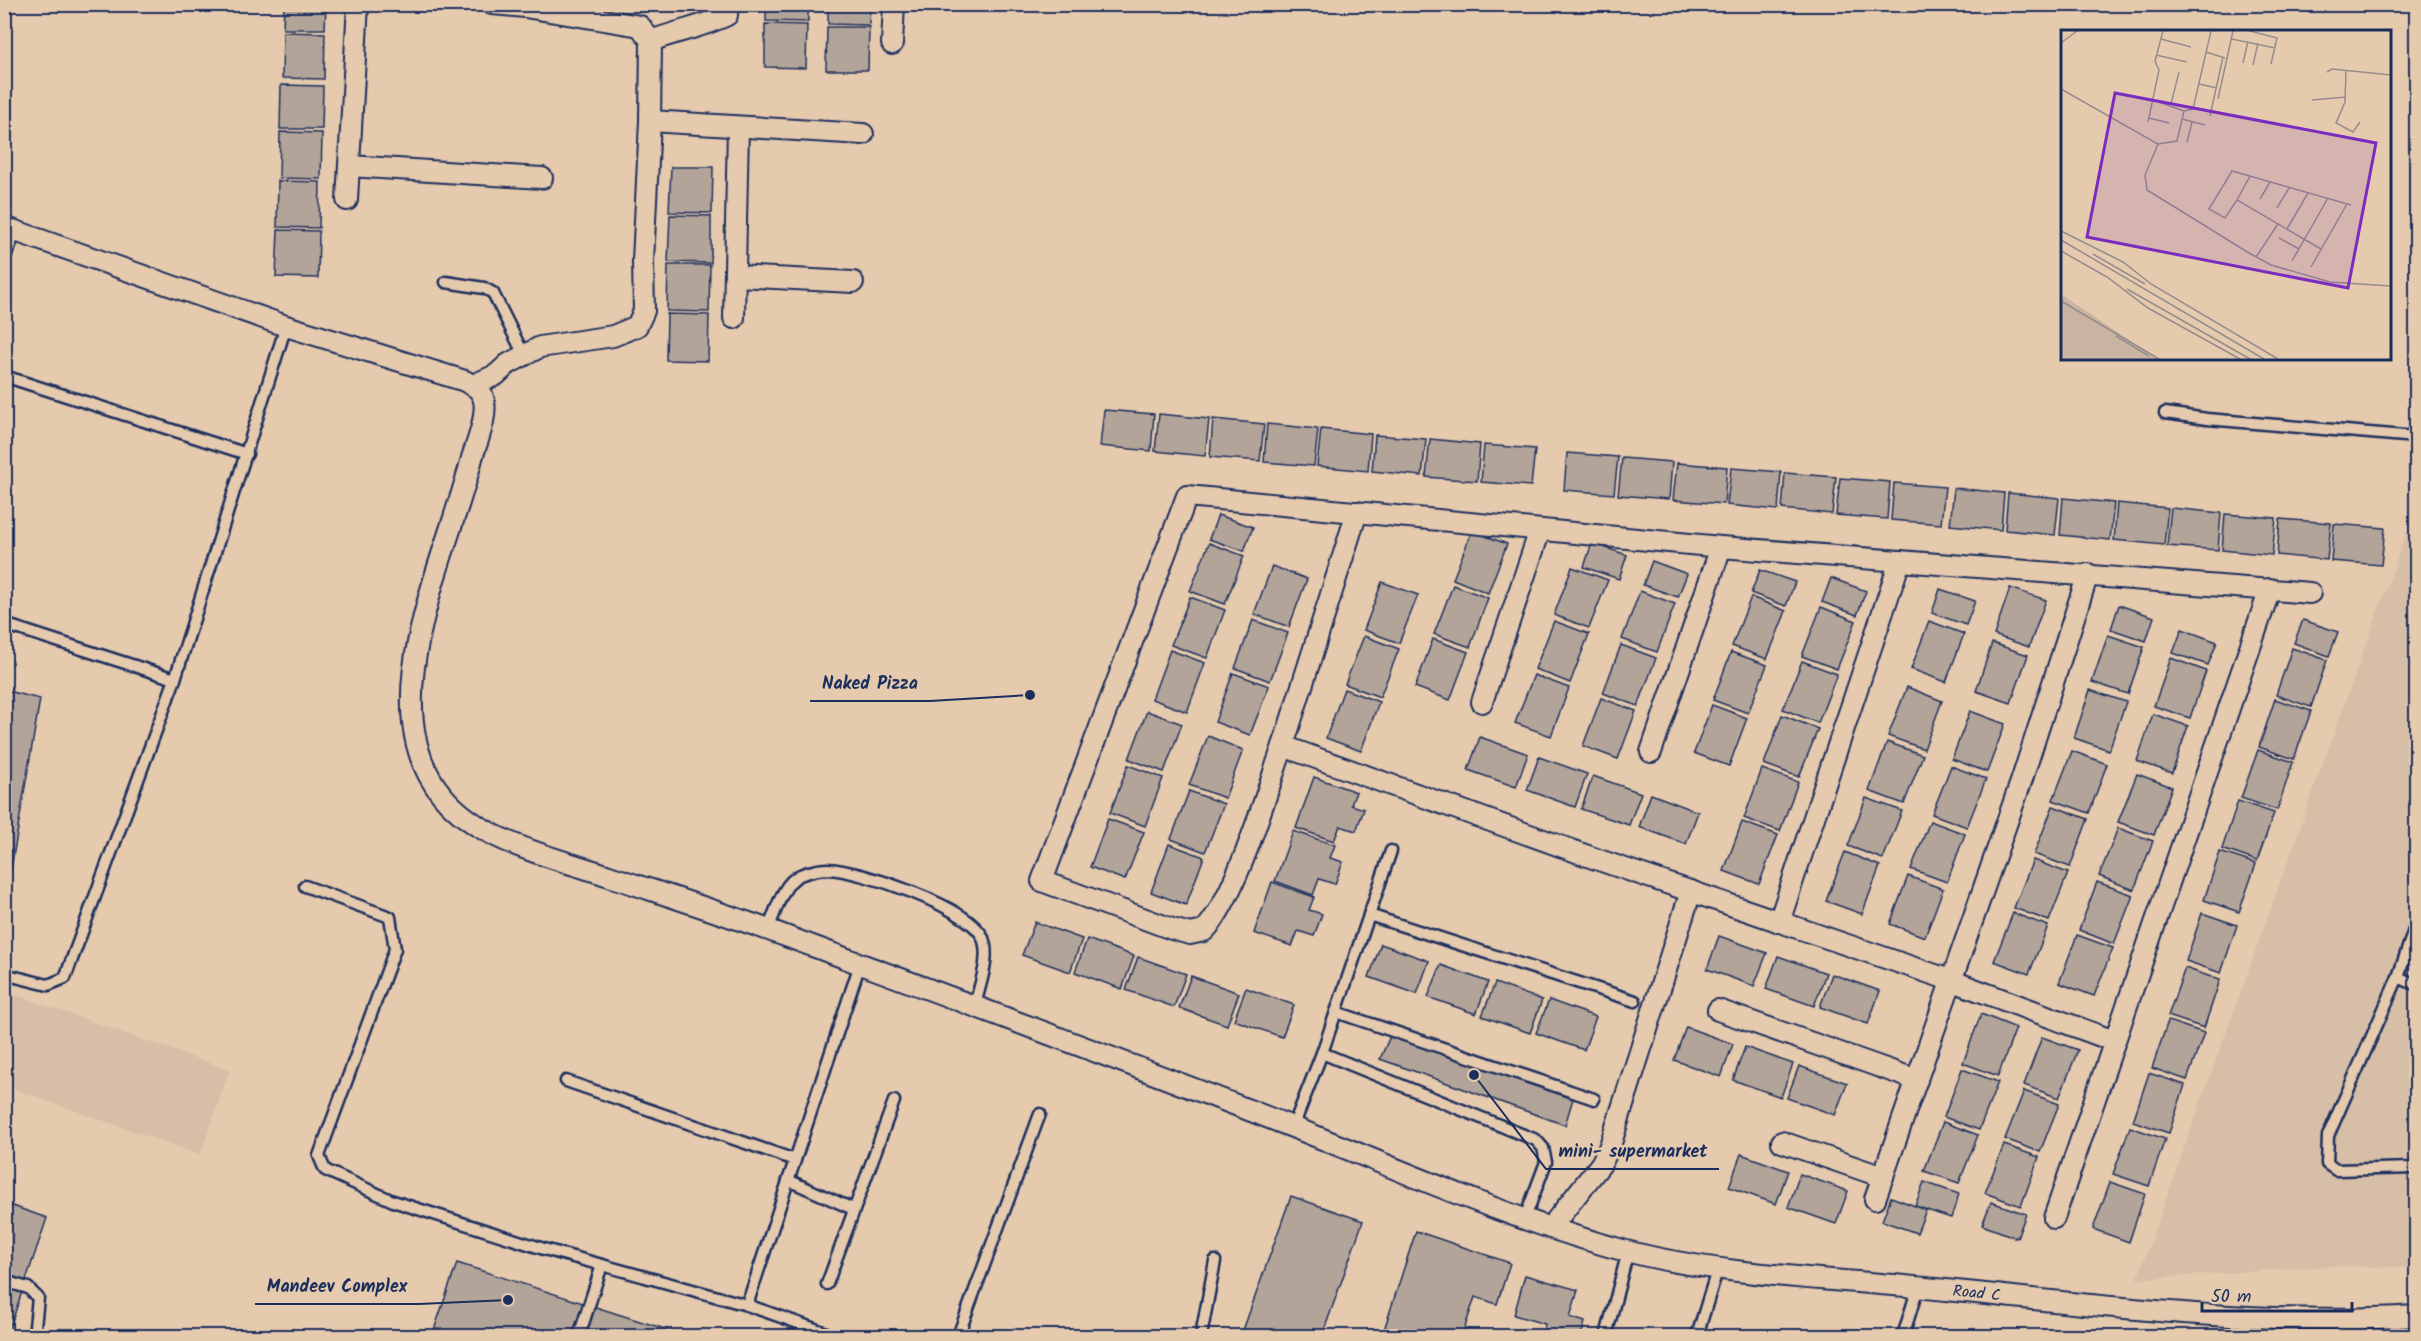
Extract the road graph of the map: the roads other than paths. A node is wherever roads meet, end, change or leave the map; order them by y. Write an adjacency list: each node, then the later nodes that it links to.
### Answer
1 (358, 4): 11 (street)
2 (492, 4): 5 (street)
3 (728, 4): 6 (street)
4 (894, 4): 7 (street)
5 (525, 6): 6 (street)
6 (651, 41): 8 (street)
7 (892, 44)
8 (650, 121): 9 (street); 21 (street)
9 (738, 128): 10 (street); 16 (street)
10 (863, 134)
11 (349, 166): 12 (street); 13 (street)
12 (542, 178)
13 (347, 200)
14 (10, 229): 15 (lane); 20 (street)
15 (4, 259)
16 (736, 276): 18 (street); 19 (street)
17 (446, 282): 21 (lane)
18 (853, 282)
19 (734, 318)
20 (286, 326): 23 (street); 26 (lane)
21 (525, 357): 23 (street)
22 (4, 376): 26 (lane)
23 (473, 385): 45 (street, Road C)
24 (2165, 413): 25 (lane)
25 (2416, 437)
26 (247, 454): 35 (lane)
27 (1357, 512): 28 (street); 37 (street); 37 (street)
28 (1540, 531): 29 (street); 36 (street)
29 (1721, 547): 30 (street); 38 (street)
30 (1900, 561): 31 (street); 43 (street)
31 (2088, 574): 32 (street); 49 (street)
32 (2270, 589): 33 (street); 55 (street)
33 (2310, 593)
34 (4, 624): 35 (lane)
35 (175, 679): 47 (lane)
36 (1482, 702)
37 (1283, 747): 41 (street)
38 (1651, 752)
39 (1391, 851): 42 (lane)
40 (305, 886): 75 (lane)
41 (1691, 891): 43 (street); 72 (street)
42 (1369, 915): 51 (lane); 54 (lane)
43 (1779, 922): 49 (street)
44 (2416, 924): 48 (lane)
45 (768, 929): 46 (street, Road C); 52 (lane)
46 (860, 964): 52 (street, Road C); 64 (lane)
47 (4, 974)
48 (2398, 977): 50 (lane); 65 (lane)
49 (1950, 980): 55 (street); 57 (street)
50 (2416, 985)
51 (1635, 1001)
52 (975, 1006): 62 (street, Road C)
53 (1718, 1010): 57 (street)
54 (1336, 1012): 56 (lane); 59 (lane)
55 (2114, 1041): 71 (street)
56 (1322, 1053): 62 (lane); 70 (lane)
57 (1917, 1080): 66 (street)
58 (566, 1081): 64 (lane)
59 (1594, 1099)
60 (894, 1101): 69 (lane)
61 (1040, 1114): 85 (lane)
62 (1293, 1127): 70 (street, Road C)
63 (1782, 1142): 66 (street)
64 (795, 1160): 67 (lane)
65 (2416, 1167)
66 (1883, 1177): 68 (street)
67 (788, 1180): 69 (lane); 80 (lane)
68 (1875, 1199)
69 (853, 1209): 78 (lane)
70 (1526, 1218): 72 (street, Road C)
71 (2054, 1218)
72 (1551, 1227): 73 (street, Road C)
73 (1628, 1251): 76 (street, Road C); 87 (lane)
74 (1215, 1261): 86 (lane)
75 (602, 1265): 80 (lane); 83 (lane)
76 (1718, 1267): 79 (street, Road C); 88 (lane)
77 (4, 1281): 82 (lane)
78 (827, 1284)
79 (1918, 1287): 81 (street, Road C); 89 (lane)
80 (747, 1305): 84 (lane)
81 (2416, 1316)
82 (34, 1336)
83 (579, 1336)
84 (835, 1336)
85 (958, 1336)
86 (1201, 1336)
87 (1606, 1336)
88 (1697, 1336)
89 (1903, 1336)

